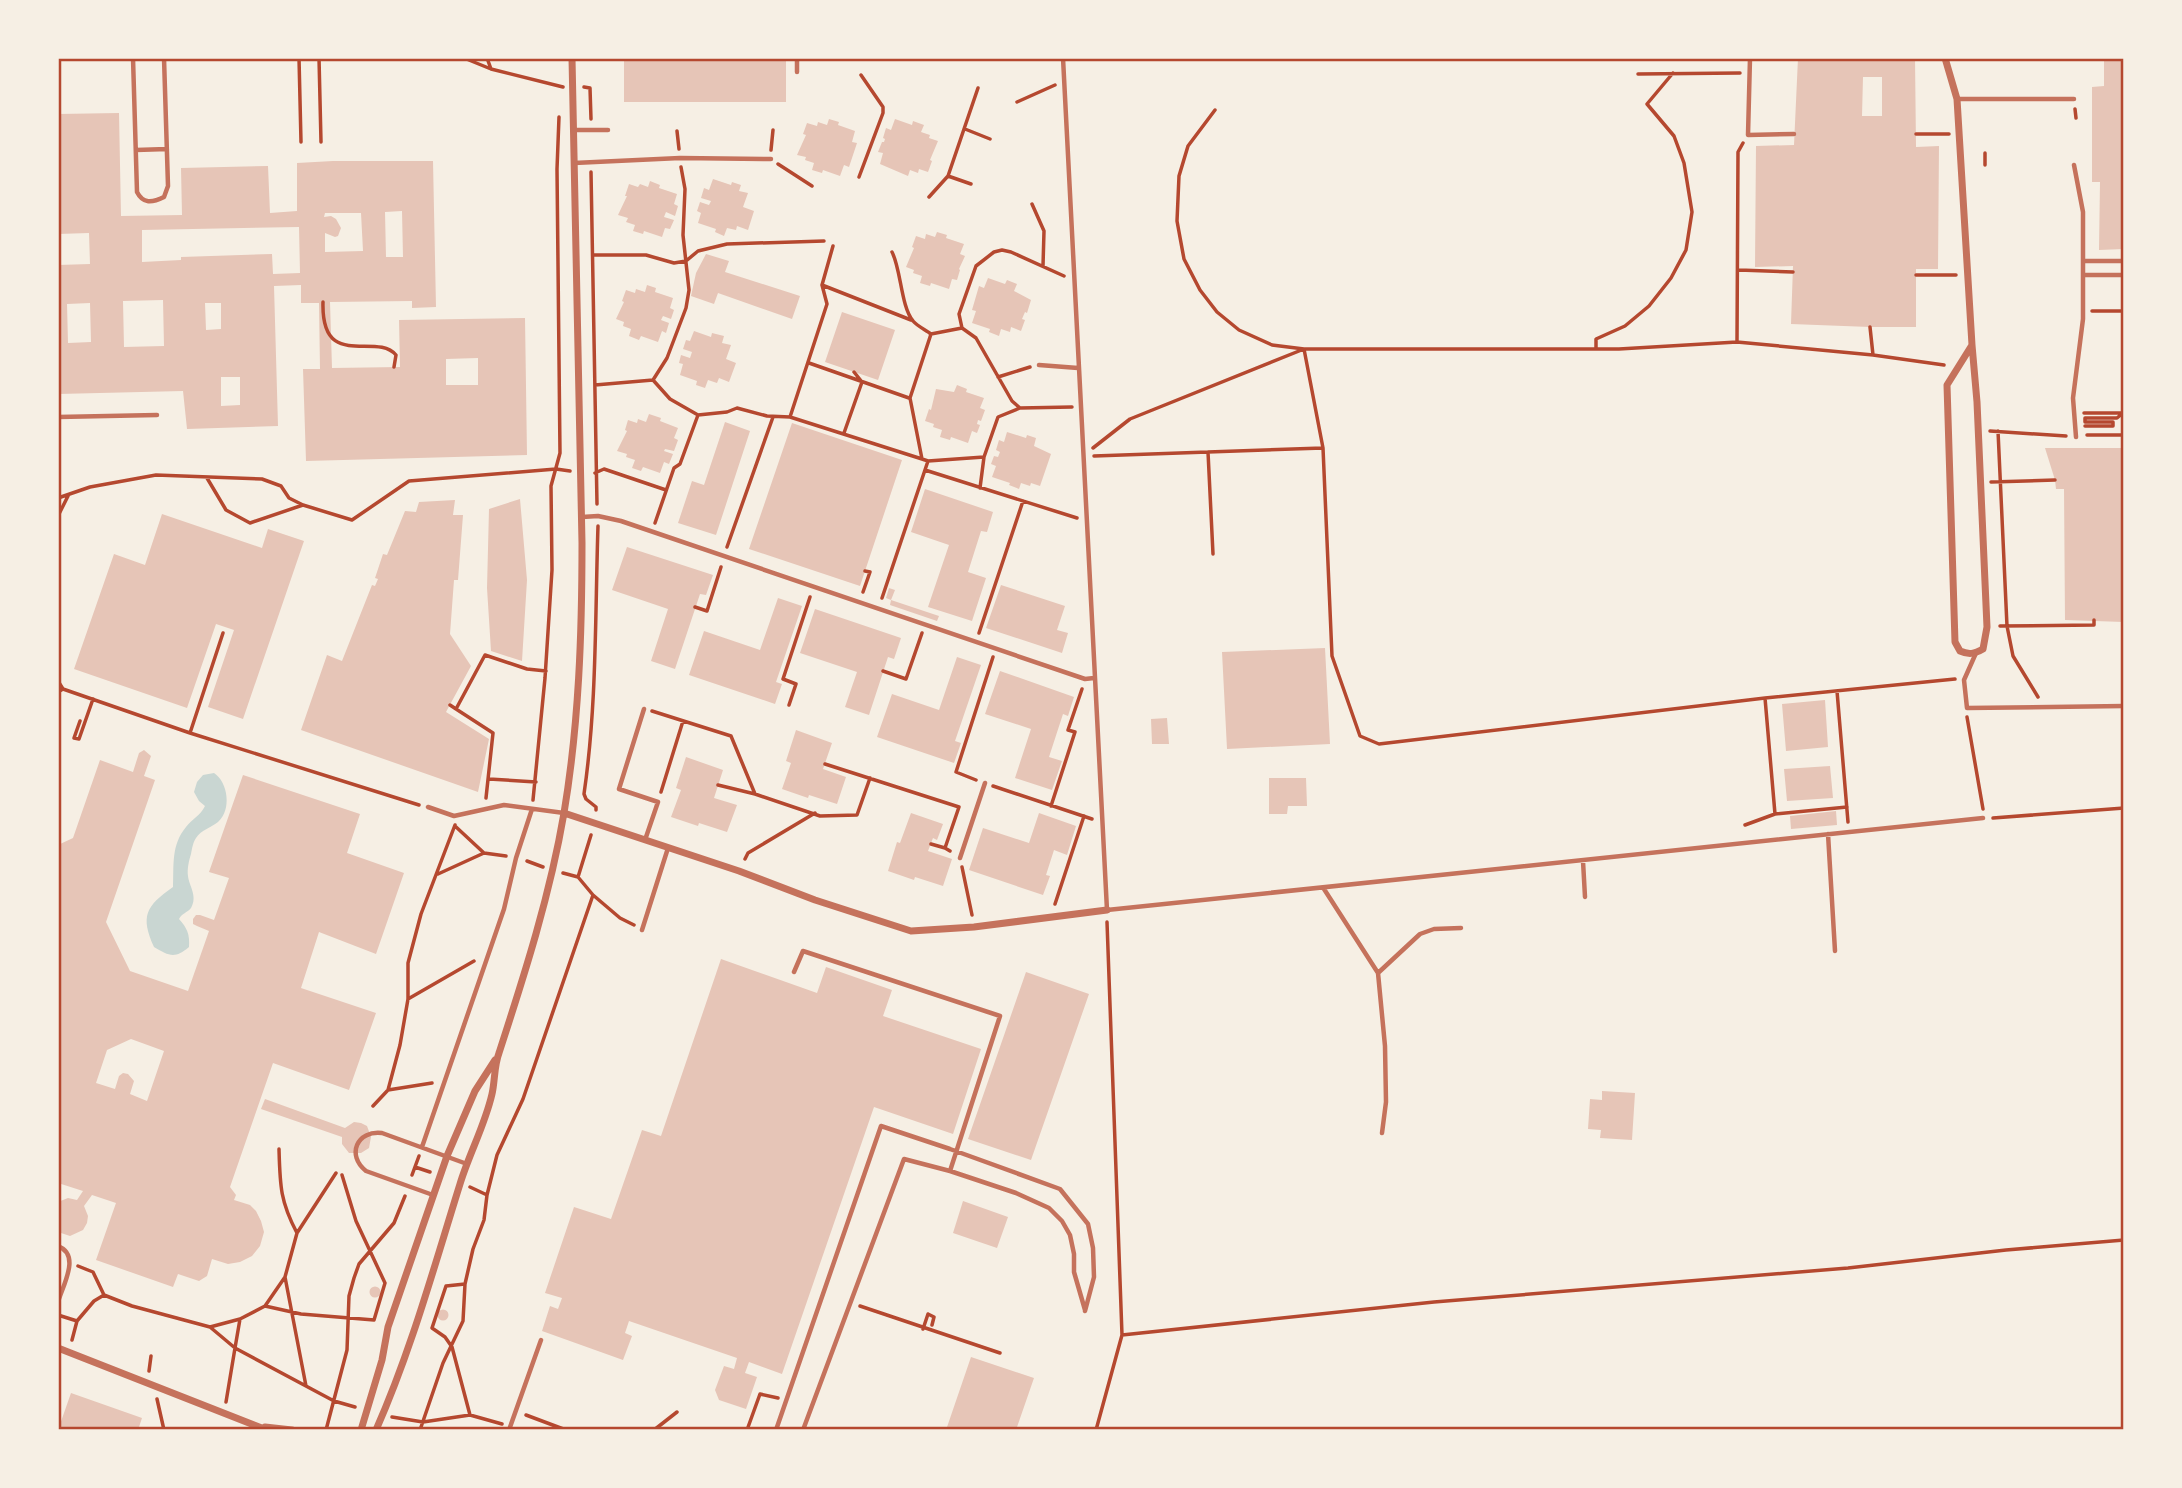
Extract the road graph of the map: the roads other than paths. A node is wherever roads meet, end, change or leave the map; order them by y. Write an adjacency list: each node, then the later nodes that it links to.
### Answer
1 (133, 58): 15 (lane)
2 (163, 58): 14 (lane)
3 (572, 58): 11 (street)
4 (797, 58): 8 (lane)
5 (1063, 58): 25 (lane)
6 (1750, 58): 13 (lane)
7 (1945, 58): 9 (street)
8 (797, 72)
9 (1958, 99): 10 (lane); 23 (street)
10 (2074, 99)
11 (574, 130): 12 (lane); 17 (street)
12 (608, 130)
13 (1794, 134)
14 (167, 149): 15 (lane); 15 (lane)
15 (136, 150)
16 (771, 159): 17 (lane)
17 (574, 163): 29 (street)
18 (2074, 166): 19 (lane)
19 (2083, 261): 20 (lane); 21 (lane)
20 (2124, 261)
21 (2083, 275): 22 (lane); 28 (lane)
22 (2124, 275)
23 (1972, 345): 30 (street); 30 (street)
24 (1039, 365): 25 (lane)
25 (1078, 368): 31 (lane)
26 (157, 415): 27 (lane)
27 (58, 417)
28 (2076, 437)
29 (581, 517): 31 (lane); 37 (street)
30 (1976, 653): 32 (lane)
31 (1094, 678): 46 (lane)
32 (2124, 706)
33 (644, 709): 40 (lane)
34 (985, 783): 42 (lane)
35 (428, 807): 36 (lane)
36 (531, 808): 37 (lane); 54 (lane)
37 (564, 813): 40 (street); 52 (street)
38 (1983, 818): 39 (lane)
39 (1828, 834): 43 (lane); 49 (lane)
40 (645, 840): 41 (street)
41 (668, 848): 46 (street); 48 (lane)
42 (960, 858)
43 (1583, 861): 44 (lane); 45 (lane)
44 (1324, 889): 46 (lane); 51 (lane)
45 (1585, 897)
46 (1107, 910)
47 (1461, 928): 51 (lane)
48 (642, 930)
49 (1835, 951)
50 (794, 972): 57 (lane)
51 (1378, 973): 53 (lane)
52 (497, 1056): 55 (street); 56 (street)
53 (1382, 1133)
54 (422, 1147): 55 (lane); 58 (lane)
55 (447, 1156): 56 (lane); 58 (street)
56 (467, 1164): 66 (street)
57 (950, 1171): 68 (lane); 69 (lane)
58 (433, 1195): 65 (street)
59 (58, 1246): 60 (lane)
60 (58, 1302)
61 (541, 1340): 67 (lane)
62 (58, 1348): 63 (street)
63 (264, 1428): 64 (street)
64 (292, 1430)
65 (361, 1430)
66 (376, 1430)
67 (509, 1430)
68 (776, 1430)
69 (803, 1430)

